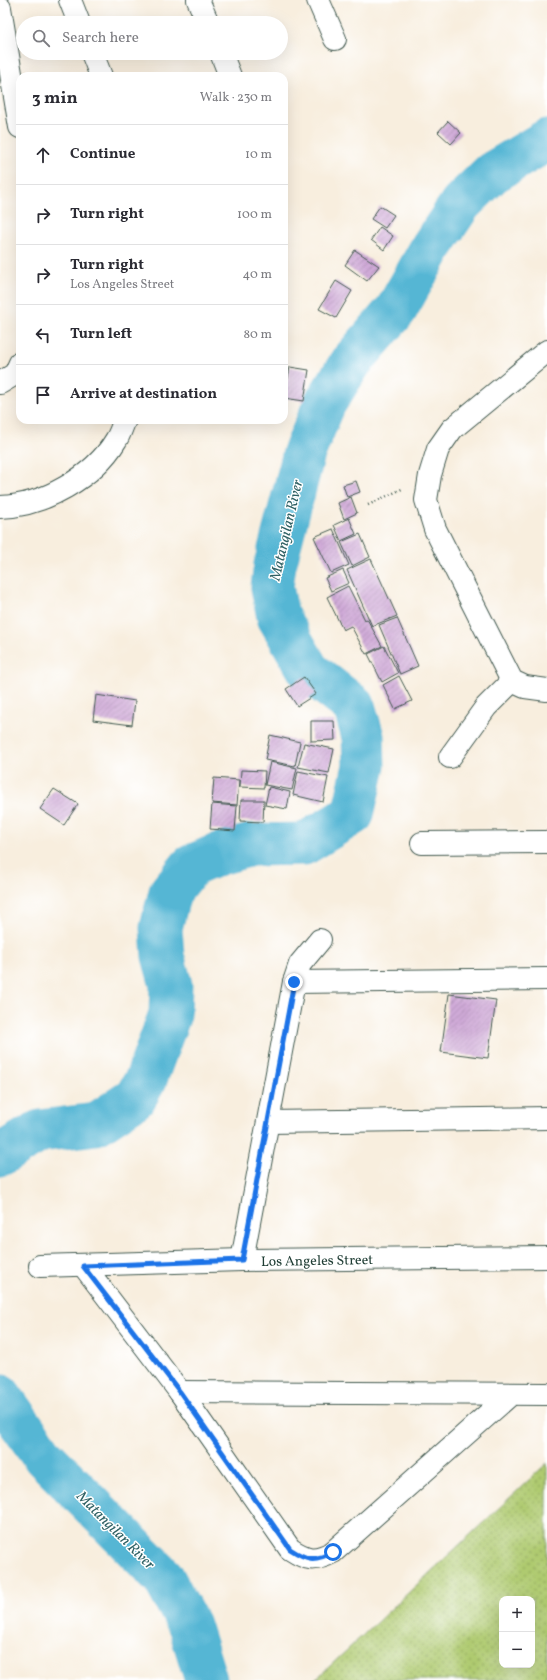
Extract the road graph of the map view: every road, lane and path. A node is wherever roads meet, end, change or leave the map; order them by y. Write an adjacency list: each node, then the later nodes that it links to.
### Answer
1 (70, 0): 5 (street)
2 (198, 0): 6 (street)
3 (318, 0): 7 (street)
4 (0, 8): 12 (street)
5 (77, 16)
6 (205, 16)
7 (335, 39)
8 (95, 60): 10 (street)
9 (224, 60): 11 (street)
10 (99, 72)
11 (228, 72)
12 (16, 102)
13 (547, 351): 17 (street)
14 (16, 372): 15 (street)
15 (0, 383)
16 (122, 424): 19 (street)
17 (430, 475): 18 (path); 20 (street)
18 (368, 505)
19 (0, 507)
20 (512, 681): 21 (street); 22 (street)
21 (547, 690)
22 (450, 757)
23 (547, 842): 24 (street)
24 (422, 843)
25 (320, 940): 27 (street)
26 (547, 979): 27 (street)
27 (294, 982): 29 (street)
28 (547, 1118): 29 (street)
29 (268, 1122): 31 (street)
30 (547, 1257): 31 (street, Los Angeles Street)
31 (242, 1260): 33 (street, Los Angeles Street)
32 (40, 1266): 33 (street, Los Angeles Street)
33 (83, 1266): 34 (street)
34 (180, 1392): 35 (street); 35 (street)
35 (511, 1394): 36 (street)
36 (547, 1394)

